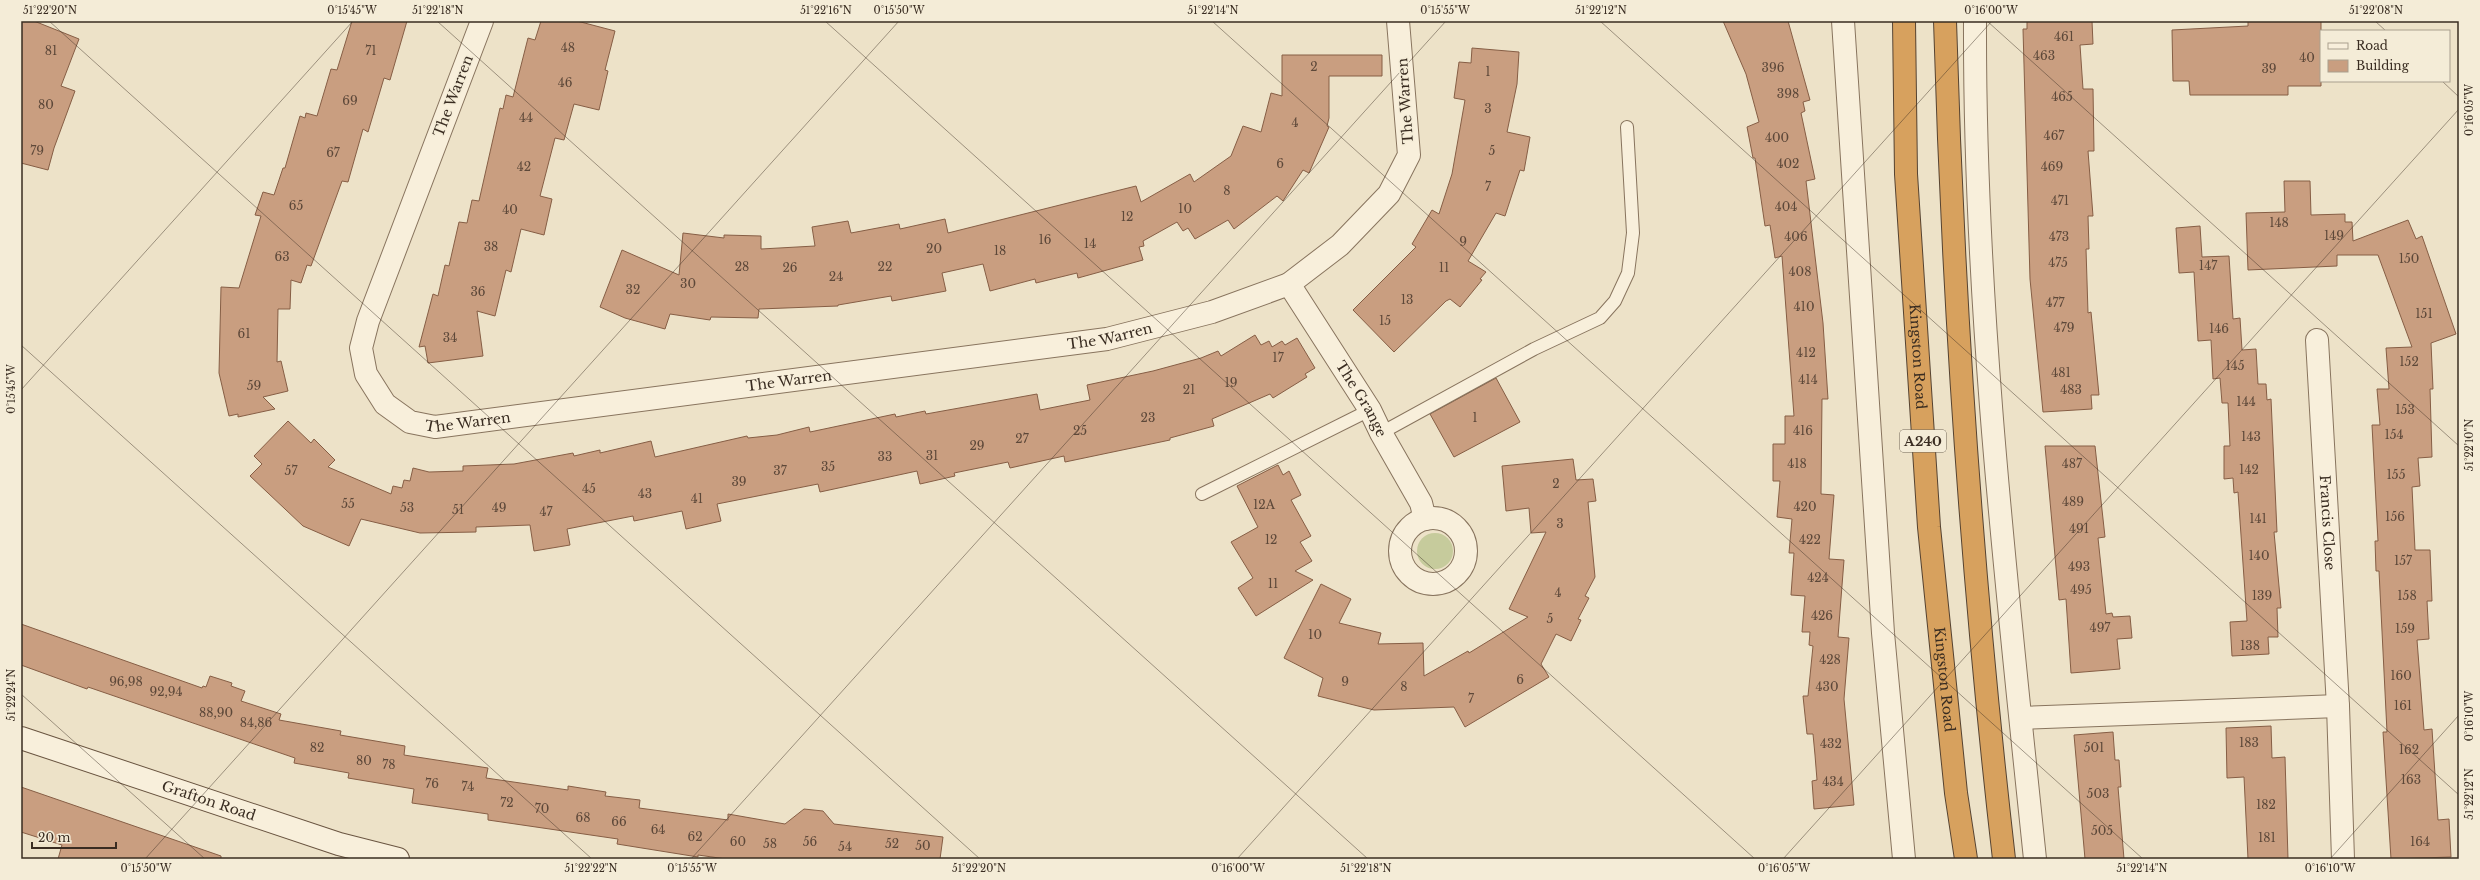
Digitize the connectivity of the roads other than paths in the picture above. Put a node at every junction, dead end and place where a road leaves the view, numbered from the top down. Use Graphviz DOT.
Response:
graph roads {
  1 [pos="482,21"];
  2 [pos="1398,21"];
  3 [pos="1843,21"];
  4 [pos="1904,21"];
  5 [pos="1945,21"];
  6 [pos="1975,21"];
  7 [pos="1627,127"];
  8 [pos="1289,284"];
  9 [pos="2317,340"];
  10 [pos="1370,410"];
  11 [pos="1381,433"];
  12 [pos="1202,494"];
  13 [pos="1425,519"];
  14 [pos="2338,706"];
  15 [pos="2021,718"];
  16 [pos="21,738"];
  17 [pos="398,859"];
  18 [pos="1904,859"];
  19 [pos="1966,859"];
  20 [pos="2004,859"];
  21 [pos="2035,859"];
  22 [pos="2343,859"];
  1 -- 8 [label="street, The Warren"];
  2 -- 8 [label="street, The Warren"];
  3 -- 18 [label="street"];
  4 -- 19 [label="highway, Kingston Road / A240"];
  5 -- 20 [label="highway, A240"];
  6 -- 15 [label="street"];
  7 -- 11 [label="lane"];
  8 -- 10 [label="street, The Grange"];
  9 -- 14 [label="street, Francis Close"];
  10 -- 11 [label="street, The Grange"];
  10 -- 12 [label="lane"];
  11 -- 13 [label="street, The Grange"];
  14 -- 15 [label="street"];
  14 -- 22 [label="street, Francis Close"];
  15 -- 21 [label="street"];
  16 -- 17 [label="street, Grafton Road"];
}
